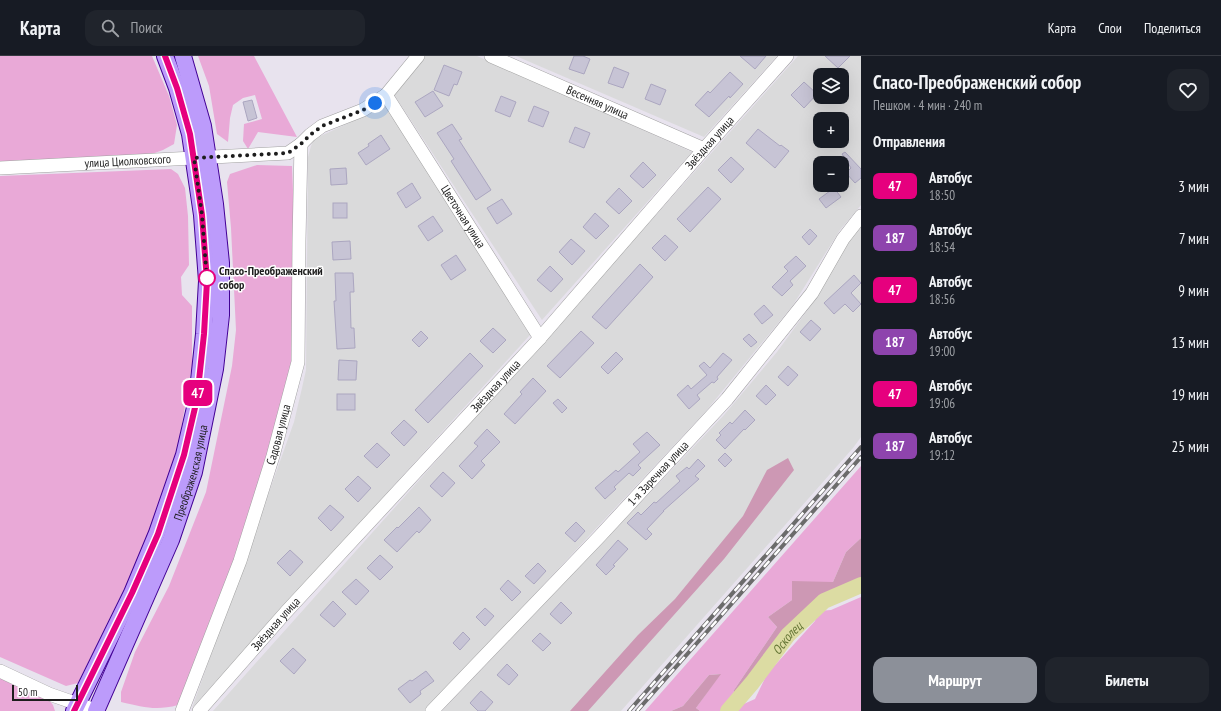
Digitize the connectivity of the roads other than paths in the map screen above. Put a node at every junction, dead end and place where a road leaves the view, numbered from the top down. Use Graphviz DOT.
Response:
graph roads {
  1 [pos="165,56"];
  2 [pos="183,56"];
  3 [pos="418,56"];
  4 [pos="491,56"];
  5 [pos="787,56"];
  6 [pos="386,95"];
  7 [pos="301,144"];
  8 [pos="704,149"];
  9 [pos="201,157"];
  10 [pos="0,168"];
  11 [pos="861,216"];
  12 [pos="540,338"];
  13 [pos="0,670"];
  14 [pos="76,707"];
  15 [pos="97,711"];
  16 [pos="182,711"];
  17 [pos="199,711"];
  18 [pos="432,711"];
  1 -- 9 [label="main road, Преображенская улица"];
  2 -- 9 [label="main road, Преображенская улица"];
  3 -- 6 [label="street, улица Циолковского"];
  4 -- 8 [label="street, Весенняя улица"];
  5 -- 8 [label="street, Звёздная улица"];
  6 -- 7 [label="street, улица Циолковского"];
  6 -- 12 [label="street, Цветочная улица"];
  7 -- 9 [label="street, улица Циолковского"];
  7 -- 16 [label="street, Садовая улица"];
  8 -- 12 [label="street, Звёздная улица"];
  9 -- 10 [label="street, улица Циолковского"];
  9 -- 14 [label="main road, Преображенская улица"];
  9 -- 15 [label="main road, Преображенская улица"];
  11 -- 18 [label="street, 1-я Заречная улица"];
  12 -- 17 [label="street, Звёздная улица"];
  13 -- 14 [label="street"];
  14 -- 15 [label="street"];
}
